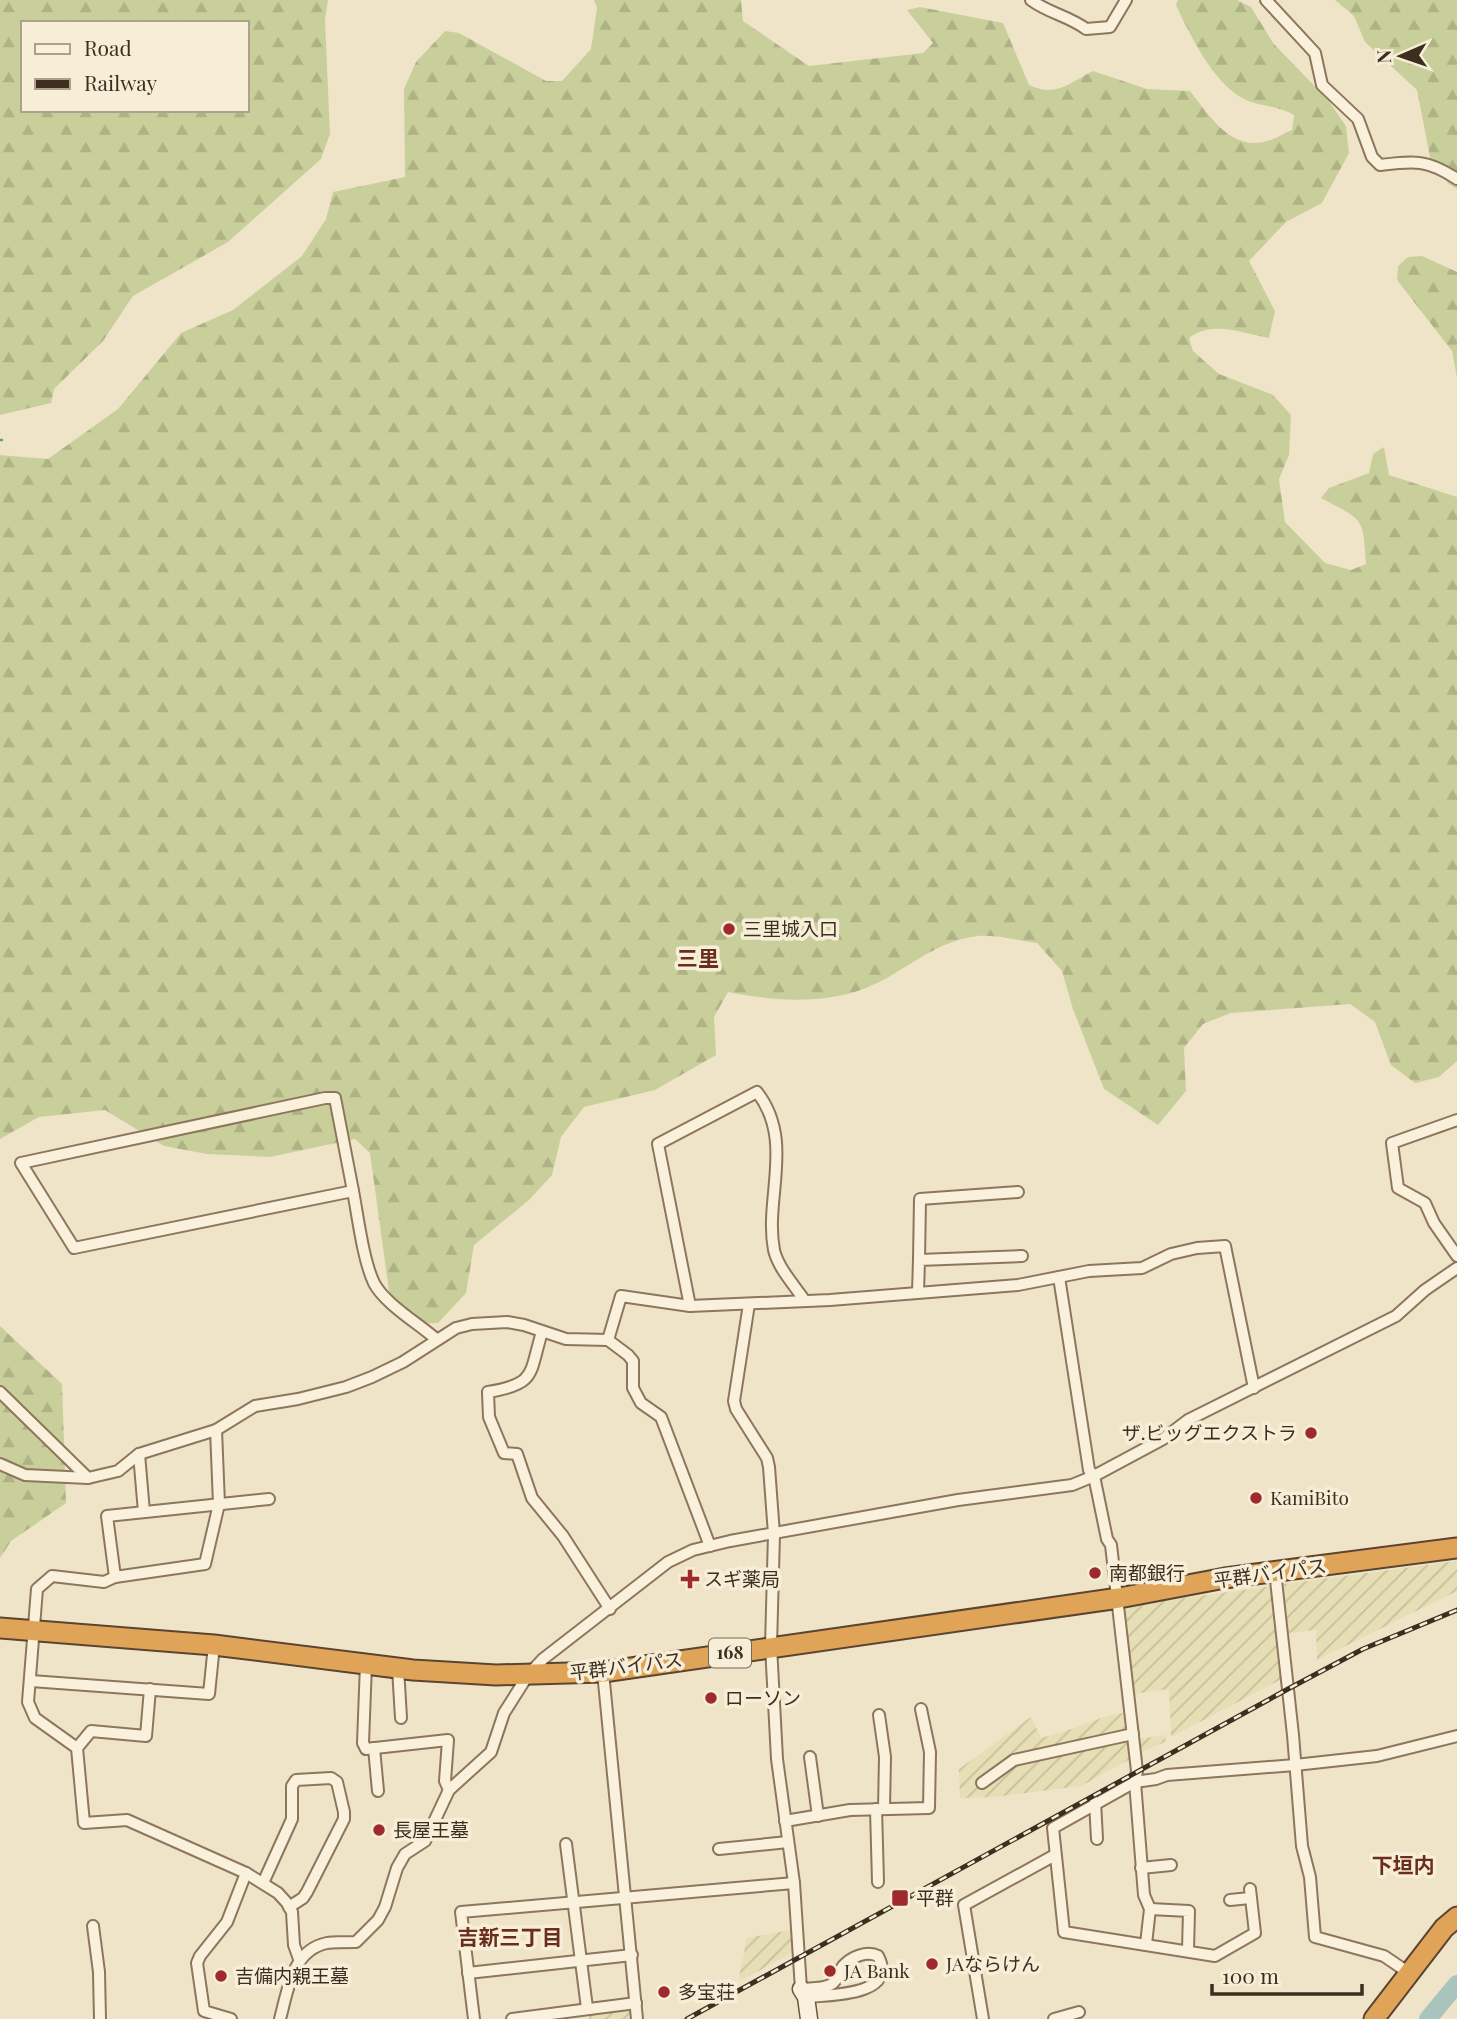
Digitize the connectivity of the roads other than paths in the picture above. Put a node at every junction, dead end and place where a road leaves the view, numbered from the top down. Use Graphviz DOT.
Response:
graph roads {
  1 [pos="1031,0"];
  2 [pos="1126,0"];
  3 [pos="1266,0"];
  4 [pos="1457,179"];
  5 [pos="1457,1119"];
  6 [pos="353,1191"];
  7 [pos="1018,1192"];
  8 [pos="1021,1256"];
  9 [pos="1457,1256"];
  10 [pos="919,1259"];
  11 [pos="1457,1268"];
  12 [pos="1059,1277"];
  13 [pos="918,1292"];
  14 [pos="805,1301"];
  15 [pos="750,1304"];
  16 [pos="690,1307"];
  17 [pos="542,1332"];
  18 [pos="436,1339"];
  19 [pos="608,1340"];
  20 [pos="1254,1388"];
  21 [pos="0,1392"];
  22 [pos="216,1430"];
  23 [pos="139,1454"];
  24 [pos="0,1464"];
  25 [pos="1094,1476"];
  26 [pos="89,1478"];
  27 [pos="269,1499"];
  28 [pos="219,1504"];
  29 [pos="144,1512"];
  30 [pos="774,1534"];
  31 [pos="710,1546"];
  32 [pos="1457,1548"];
  33 [pos="1275,1571"];
  34 [pos="115,1577"];
  35 [pos="1119,1598"];
  36 [pos="610,1609"];
  37 [pos="0,1628"];
  38 [pos="35,1630"];
  39 [pos="214,1645"];
  40 [pos="771,1646"];
  41 [pos="366,1664"];
  42 [pos="398,1668"];
  43 [pos="603,1672"];
  44 [pos="528,1675"];
  45 [pos="31,1681"];
  46 [pos="150,1689"];
  47 [pos="921,1709"];
  48 [pos="879,1715"];
  49 [pos="401,1718"];
  50 [pos="1133,1734"];
  51 [pos="1457,1737"];
  52 [pos="77,1748"];
  53 [pos="374,1748"];
  54 [pos="810,1757"];
  55 [pos="1295,1765"];
  56 [pos="1135,1782"];
  57 [pos="982,1783"];
  58 [pos="449,1790"];
  59 [pos="378,1791"];
  60 [pos="1095,1802"];
  61 [pos="880,1809"];
  62 [pos="818,1816"];
  63 [pos="785,1821"];
  64 [pos="1097,1839"];
  65 [pos="788,1842"];
  66 [pos="566,1844"];
  67 [pos="719,1849"];
  68 [pos="1055,1855"];
  69 [pos="1171,1865"];
  70 [pos="1141,1868"];
  71 [pos="246,1872"];
  72 [pos="878,1882"];
  73 [pos="262,1883"];
  74 [pos="794,1883"];
  75 [pos="627,1897"];
  76 [pos="1230,1900"];
  77 [pos="574,1902"];
  78 [pos="289,1907"];
  79 [pos="1150,1909"];
  80 [pos="1457,1917"];
  81 [pos="93,1926"];
  82 [pos="1146,1944"];
  83 [pos="1188,1950"];
  84 [pos="632,1955"];
  85 [pos="299,1959"];
  86 [pos="581,1961"];
  87 [pos="468,1973"];
  88 [pos="1409,1973"];
  89 [pos="804,1993"];
  90 [pos="636,2003"];
  91 [pos="587,2008"];
  92 [pos="1079,2012"];
  93 [pos="100,2019"];
  94 [pos="231,2019"];
  95 [pos="280,2019"];
  96 [pos="474,2019"];
  97 [pos="512,2019"];
  98 [pos="637,2019"];
  99 [pos="809,2019"];
  100 [pos="983,2019"];
  101 [pos="1054,2019"];
  102 [pos="1374,2019"];
  1 -- 2 [label="street"];
  3 -- 4 [label="street"];
  5 -- 9 [label="street"];
  6 -- 6 [label="street"];
  6 -- 18 [label="street"];
  7 -- 10 [label="street"];
  8 -- 10 [label="street"];
  10 -- 13 [label="street"];
  11 -- 20 [label="street"];
  12 -- 13 [label="street"];
  12 -- 20 [label="street"];
  12 -- 25 [label="street"];
  13 -- 14 [label="street"];
  14 -- 15 [label="street"];
  14 -- 16 [label="street"];
  15 -- 16 [label="street"];
  15 -- 30 [label="street"];
  16 -- 19 [label="street"];
  17 -- 18 [label="street"];
  17 -- 19 [label="street"];
  17 -- 36 [label="street"];
  18 -- 22 [label="street"];
  19 -- 31 [label="street"];
  20 -- 25 [label="street"];
  21 -- 26 [label="street"];
  22 -- 23 [label="street"];
  22 -- 28 [label="street"];
  23 -- 26 [label="street"];
  23 -- 29 [label="street"];
  24 -- 26 [label="street"];
  25 -- 30 [label="street"];
  25 -- 35 [label="street"];
  27 -- 28 [label="street"];
  28 -- 29 [label="street"];
  28 -- 34 [label="street"];
  29 -- 34 [label="street"];
  30 -- 31 [label="street"];
  30 -- 40 [label="street"];
  31 -- 36 [label="street"];
  32 -- 33 [label="highway, 平群バイパス / 168"];
  33 -- 35 [label="highway, 平群バイパス / 168"];
  33 -- 55 [label="street"];
  34 -- 38 [label="street"];
  35 -- 40 [label="highway, 平群バイパス / 168"];
  35 -- 50 [label="street"];
  36 -- 44 [label="street"];
  37 -- 38 [label="highway, 平群バイパス / 168"];
  38 -- 39 [label="highway, 平群バイパス / 168"];
  38 -- 45 [label="street"];
  39 -- 41 [label="highway, 平群バイパス / 168"];
  39 -- 46 [label="street"];
  40 -- 43 [label="highway, 平群バイパス / 168"];
  40 -- 63 [label="street"];
  41 -- 42 [label="highway, 平群バイパス / 168"];
  41 -- 53 [label="street"];
  42 -- 44 [label="highway, 平群バイパス / 168"];
  42 -- 49 [label="street"];
  43 -- 44 [label="highway, 平群バイパス / 168"];
  43 -- 75 [label="street"];
  44 -- 58 [label="street"];
  45 -- 46 [label="street"];
  45 -- 52 [label="street"];
  46 -- 52 [label="street"];
  47 -- 61 [label="street"];
  48 -- 61 [label="street"];
  50 -- 56 [label="street"];
  50 -- 57 [label="street"];
  51 -- 55 [label="street"];
  52 -- 71 [label="street"];
  53 -- 58 [label="street"];
  53 -- 59 [label="street"];
  54 -- 62 [label="street"];
  55 -- 56 [label="street"];
  55 -- 88 [label="street"];
  56 -- 60 [label="street"];
  56 -- 70 [label="street"];
  58 -- 85 [label="street"];
  60 -- 64 [label="street"];
  60 -- 68 [label="street"];
  61 -- 62 [label="street"];
  61 -- 72 [label="street"];
  62 -- 63 [label="street"];
  63 -- 65 [label="street"];
  65 -- 67 [label="street"];
  65 -- 74 [label="street"];
  66 -- 77 [label="street"];
  68 -- 82 [label="street"];
  68 -- 100 [label="street"];
  69 -- 70 [label="street"];
  70 -- 79 [label="street"];
  71 -- 73 [label="street"];
  71 -- 94 [label="street"];
  73 -- 78 [label="street"];
  73 -- 78 [label="street"];
  74 -- 75 [label="street"];
  74 -- 89 [label="street"];
  75 -- 77 [label="street"];
  75 -- 84 [label="street"];
  76 -- 83 [label="street"];
  77 -- 86 [label="street"];
  77 -- 87 [label="street"];
  78 -- 85 [label="street"];
  79 -- 82 [label="street"];
  79 -- 83 [label="street"];
  80 -- 88 [label="highway"];
  81 -- 93 [label="street"];
  82 -- 83 [label="street"];
  84 -- 86 [label="street"];
  84 -- 90 [label="street"];
  85 -- 95 [label="street"];
  86 -- 87 [label="street"];
  86 -- 91 [label="street"];
  87 -- 96 [label="street"];
  88 -- 102 [label="highway"];
  89 -- 89 [label="street"];
  89 -- 99 [label="street"];
  90 -- 91 [label="street"];
  90 -- 98 [label="street"];
  91 -- 97 [label="street"];
  92 -- 101 [label="street"];
}
